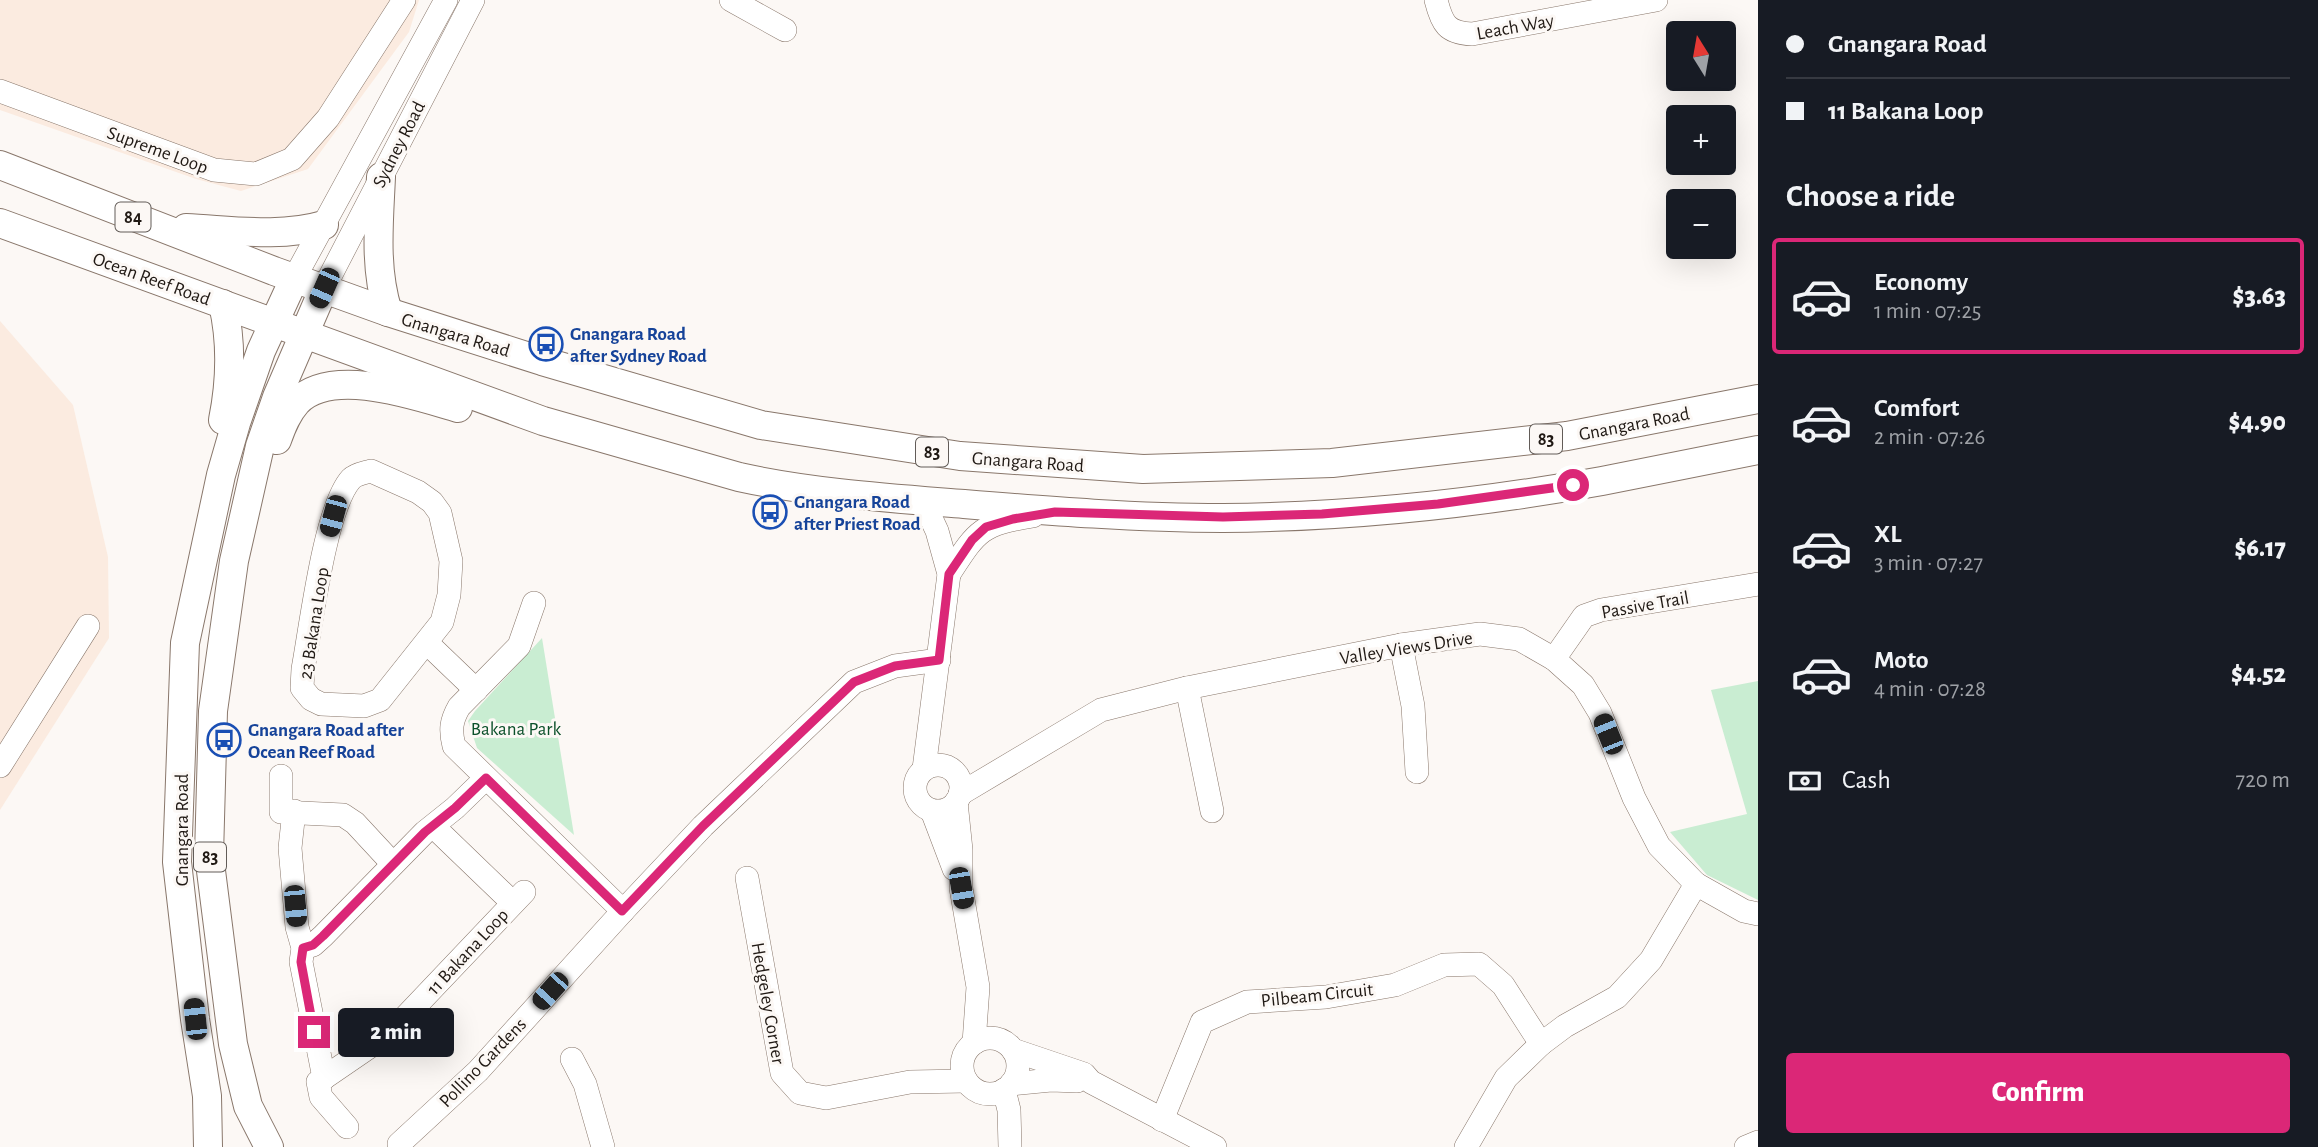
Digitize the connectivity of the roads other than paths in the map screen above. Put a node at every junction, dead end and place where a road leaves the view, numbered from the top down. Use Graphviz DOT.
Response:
graph roads {
  1 [pos="404,0"];
  2 [pos="446,0"];
  3 [pos="473,0"];
  4 [pos="732,0"];
  5 [pos="1436,0"];
  6 [pos="1656,0"];
  7 [pos="785,30"];
  8 [pos="0,91"];
  9 [pos="0,165"];
  10 [pos="381,177"];
  11 [pos="0,223"];
  12 [pos="324,225"];
  13 [pos="155,226"];
  14 [pos="295,277"];
  15 [pos="324,288"];
  16 [pos="223,304"];
  17 [pos="388,312"];
  18 [pos="274,323"];
  19 [pos="304,333"];
  20 [pos="1758,400"];
  21 [pos="543,421"];
  22 [pos="1758,450"];
  23 [pos="221,475"];
  24 [pos="923,501"];
  25 [pos="1055,512"];
  26 [pos="234,561"];
  27 [pos="949,574"];
  28 [pos="1758,584"];
  29 [pos="534,603"];
  30 [pos="88,626"];
  31 [pos="427,643"];
  32 [pos="1401,645"];
  33 [pos="1554,659"];
  34 [pos="939,660"];
  35 [pos="1187,688"];
  36 [pos="476,690"];
  37 [pos="930,725"];
  38 [pos="0,766"];
  39 [pos="924,769"];
  40 [pos="1417,772"];
  41 [pos="281,776"];
  42 [pos="486,778"];
  43 [pos="956,785"];
  44 [pos="294,811"];
  45 [pos="932,811"];
  46 [pos="1212,811"];
  47 [pos="434,827"];
  48 [pos="393,864"];
  49 [pos="747,878"];
  50 [pos="1696,884"];
  51 [pos="961,888"];
  52 [pos="622,911"];
  53 [pos="1758,914"];
  54 [pos="303,948"];
  55 [pos="978,988"];
  56 [pos="1541,1044"];
  57 [pos="1007,1045"];
  58 [pos="572,1059"];
  59 [pos="984,1075"];
  60 [pos="324,1078"];
  61 [pos="1091,1082"];
  62 [pos="1161,1120"];
  63 [pos="347,1127"];
  64 [pos="1758,1142"];
  65 [pos="399,1144"];
  66 [pos="1009,1145"];
  67 [pos="208,1147"];
  68 [pos="269,1147"];
  69 [pos="603,1147"];
  70 [pos="1215,1147"];
  71 [pos="1466,1147"];
  72 [pos="1746,1147"];
  1 -- 8 [label="street, Supreme Loop"];
  2 -- 12 [label="street, Sydney Road"];
  3 -- 10 [label="street, Sydney Road"];
  4 -- 7 [label="street"];
  5 -- 6 [label="street, Leach Way"];
  9 -- 13 [label="main road, 84"];
  10 -- 15 [label="street, Sydney Road"];
  10 -- 17 [label="main road"];
  11 -- 16 [label="main road, Ocean Reef Road"];
  12 -- 13 [label="main road"];
  12 -- 14 [label="street, Sydney Road"];
  13 -- 14 [label="main road, 84"];
  14 -- 15 [label="main road, 83"];
  14 -- 18 [label="main road, Gnangara Road / 83"];
  15 -- 17 [label="main road, Gnangara Road / 83"];
  15 -- 19 [label="main road, Gnangara Road"];
  16 -- 18 [label="main road, Ocean Reef Road"];
  16 -- 23 [label="main road"];
  17 -- 20 [label="main road, Gnangara Road / 83"];
  18 -- 19 [label="main road, Ocean Reef Road"];
  18 -- 23 [label="main road, Gnangara Road / 83"];
  19 -- 21 [label="main road"];
  19 -- 26 [label="main road, Gnangara Road / 83"];
  21 -- 24 [label="main road, 83"];
  21 -- 26 [label="main road, 83"];
  22 -- 25 [label="main road, 83"];
  23 -- 67 [label="main road, Gnangara Road / 83"];
  24 -- 25 [label="main road, 83"];
  24 -- 27 [label="street"];
  25 -- 27 [label="street"];
  26 -- 68 [label="main road, Gnangara Road / 83"];
  27 -- 34 [label="street"];
  28 -- 33 [label="street, Passive Trail"];
  29 -- 36 [label="street"];
  30 -- 38 [label="street"];
  31 -- 31 [label="street, 23 Bakana Loop"];
  31 -- 36 [label="street"];
  32 -- 33 [label="street, Valley Views Drive"];
  32 -- 35 [label="street, Valley Views Drive"];
  32 -- 40 [label="street"];
  33 -- 50 [label="street, Valley Views Drive"];
  34 -- 37 [label="street"];
  34 -- 52 [label="street, Pollino Gardens"];
  35 -- 43 [label="street, Valley Views Drive"];
  35 -- 46 [label="street"];
  36 -- 42 [label="street"];
  37 -- 39 [label="street"];
  37 -- 43 [label="street"];
  39 -- 43 [label="street"];
  39 -- 45 [label="street"];
  41 -- 44 [label="street"];
  42 -- 47 [label="street"];
  42 -- 52 [label="street"];
  43 -- 45 [label="street"];
  43 -- 51 [label="street"];
  44 -- 48 [label="street"];
  44 -- 54 [label="street"];
  45 -- 51 [label="street"];
  47 -- 48 [label="street"];
  47 -- 60 [label="street, 11 Bakana Loop"];
  48 -- 54 [label="street"];
  49 -- 59 [label="street, Hedgeley Corner"];
  50 -- 53 [label="street, Valley Views Drive"];
  50 -- 56 [label="street"];
  51 -- 55 [label="street"];
  52 -- 65 [label="street, Pollino Gardens"];
  54 -- 60 [label="street"];
  55 -- 57 [label="street"];
  55 -- 59 [label="street"];
  56 -- 62 [label="street, Pilbeam Circuit"];
  56 -- 71 [label="street"];
  57 -- 59 [label="street"];
  57 -- 59 [label="street"];
  57 -- 61 [label="street"];
  58 -- 69 [label="street"];
  59 -- 61 [label="street"];
  59 -- 66 [label="street"];
  60 -- 63 [label="street"];
  61 -- 62 [label="street"];
  62 -- 70 [label="street"];
  64 -- 72 [label="street"];
}
